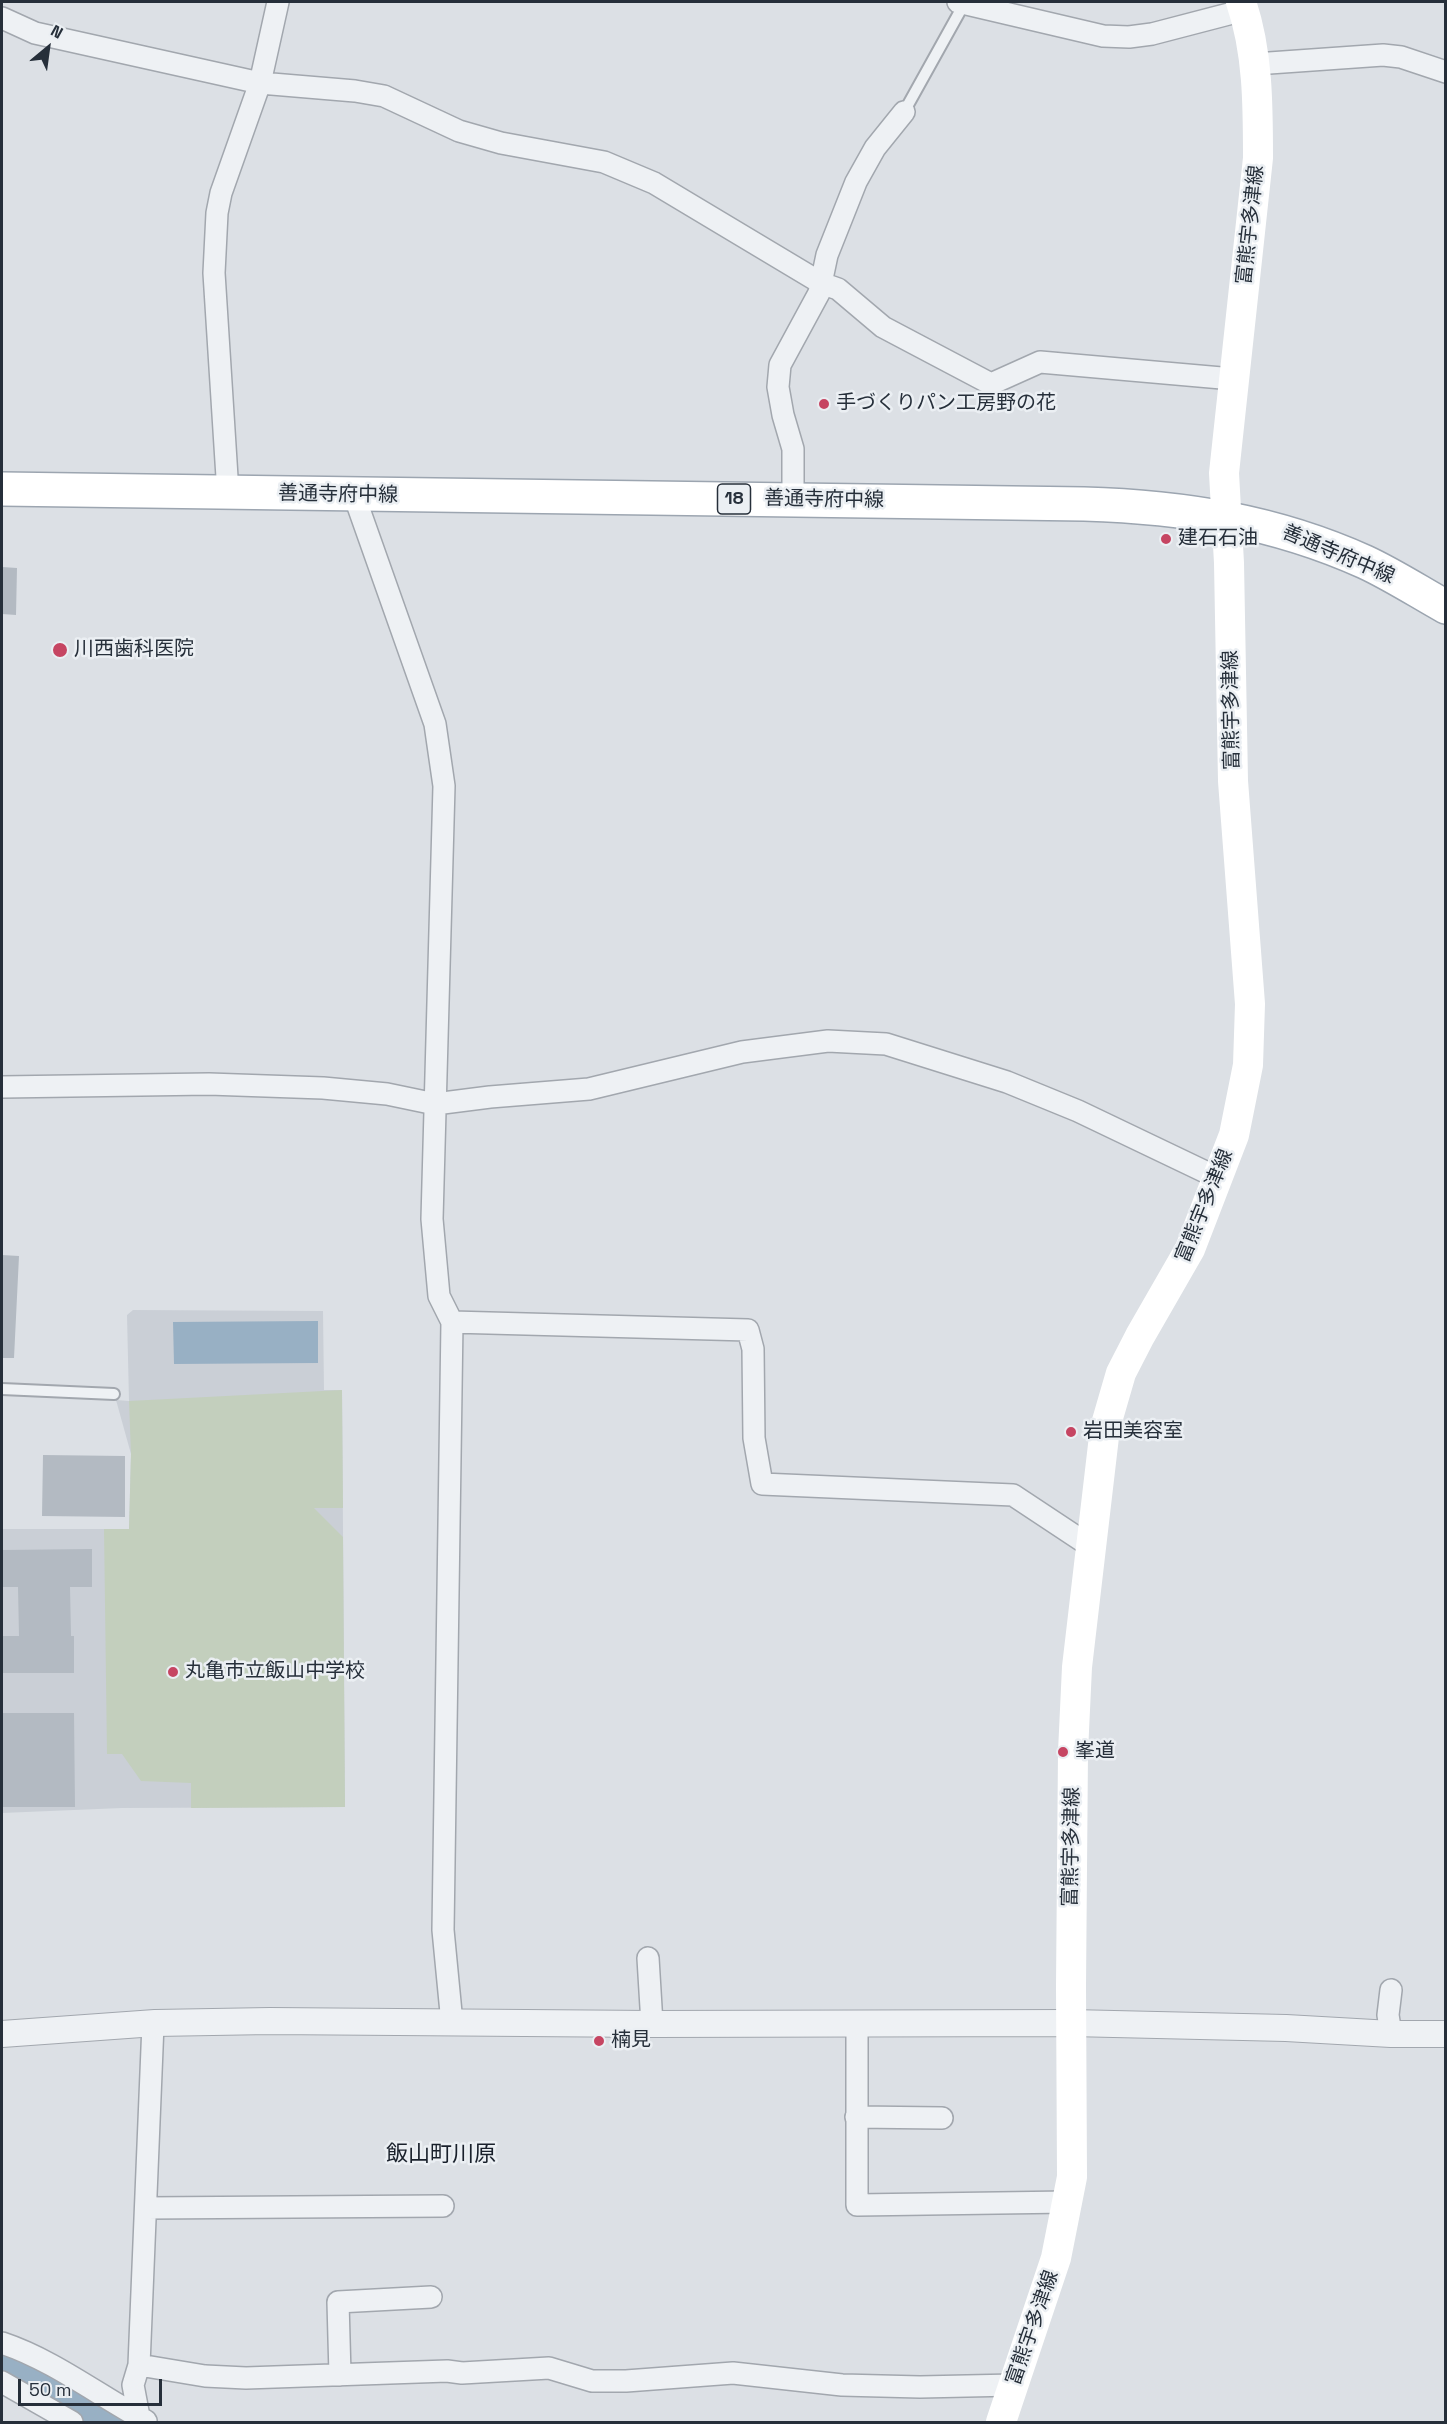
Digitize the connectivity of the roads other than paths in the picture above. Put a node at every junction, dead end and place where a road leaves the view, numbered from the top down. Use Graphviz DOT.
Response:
graph roads {
  1 [pos="278,2"];
  2 [pos="961,3"];
  3 [pos="1243,6"];
  4 [pos="2,18"];
  5 [pos="1255,64"];
  6 [pos="1446,72"];
  7 [pos="260,83"];
  8 [pos="904,112"];
  9 [pos="821,283"];
  10 [pos="1233,379"];
  11 [pos="2,489"];
  12 [pos="228,494"];
  13 [pos="354,495"];
  14 [pos="793,500"];
  15 [pos="1226,518"];
  16 [pos="1446,608"];
  17 [pos="2,1087"];
  18 [pos="435,1104"];
  19 [pos="1216,1177"];
  20 [pos="452,1322"];
  21 [pos="2,1389"];
  22 [pos="114,1394"];
  23 [pos="1090,1546"];
  24 [pos="648,1958"];
  25 [pos="1391,1990"];
  26 [pos="452,2023"];
  27 [pos="1071,2023"];
  28 [pos="153,2024"];
  29 [pos="652,2024"];
  30 [pos="857,2025"];
  31 [pos="2,2034"];
  32 [pos="1391,2034"];
  33 [pos="1446,2034"];
  34 [pos="856,2117"];
  35 [pos="942,2118"];
  36 [pos="1068,2202"];
  37 [pos="443,2206"];
  38 [pos="146,2208"];
  39 [pos="431,2297"];
  40 [pos="2,2343"];
  41 [pos="139,2365"];
  42 [pos="340,2375"];
  43 [pos="2,2382"];
  44 [pos="1014,2385"];
  45 [pos="143,2421"];
  46 [pos="72,2422"];
  47 [pos="1001,2422"];
  1 -- 7 [label="street"];
  2 -- 3 [label="street"];
  2 -- 8 [label="lane"];
  3 -- 5 [label="main road, 富熊宇多津線"];
  4 -- 7 [label="street"];
  5 -- 6 [label="street"];
  5 -- 10 [label="main road, 富熊宇多津線"];
  7 -- 9 [label="street"];
  7 -- 12 [label="street"];
  8 -- 9 [label="street"];
  9 -- 10 [label="street"];
  9 -- 14 [label="street"];
  10 -- 15 [label="main road, 富熊宇多津線"];
  11 -- 12 [label="main road, 善通寺府中線 / 18"];
  12 -- 13 [label="main road, 善通寺府中線 / 18"];
  13 -- 14 [label="main road, 善通寺府中線 / 18"];
  13 -- 18 [label="street"];
  14 -- 15 [label="main road, 善通寺府中線 / 18"];
  15 -- 16 [label="main road, 善通寺府中線 / 18"];
  15 -- 19 [label="main road, 富熊宇多津線"];
  17 -- 18 [label="street"];
  18 -- 19 [label="street"];
  18 -- 20 [label="street"];
  19 -- 23 [label="main road, 富熊宇多津線"];
  20 -- 23 [label="street"];
  20 -- 26 [label="street"];
  21 -- 22 [label="lane"];
  23 -- 27 [label="main road, 富熊宇多津線"];
  24 -- 29 [label="street"];
  25 -- 32 [label="street"];
  26 -- 28 [label="street"];
  26 -- 29 [label="street"];
  27 -- 30 [label="street"];
  27 -- 32 [label="street"];
  27 -- 36 [label="main road, 富熊宇多津線"];
  28 -- 31 [label="street"];
  28 -- 38 [label="street"];
  29 -- 30 [label="street"];
  30 -- 34 [label="street"];
  32 -- 33 [label="street"];
  34 -- 35 [label="street"];
  34 -- 36 [label="street"];
  36 -- 44 [label="main road, 富熊宇多津線"];
  37 -- 38 [label="street"];
  38 -- 41 [label="street"];
  39 -- 42 [label="street"];
  40 -- 45 [label="street"];
  41 -- 42 [label="street"];
  41 -- 45 [label="street"];
  42 -- 44 [label="street"];
  43 -- 46 [label="street"];
  44 -- 47 [label="main road, 富熊宇多津線"];
}
